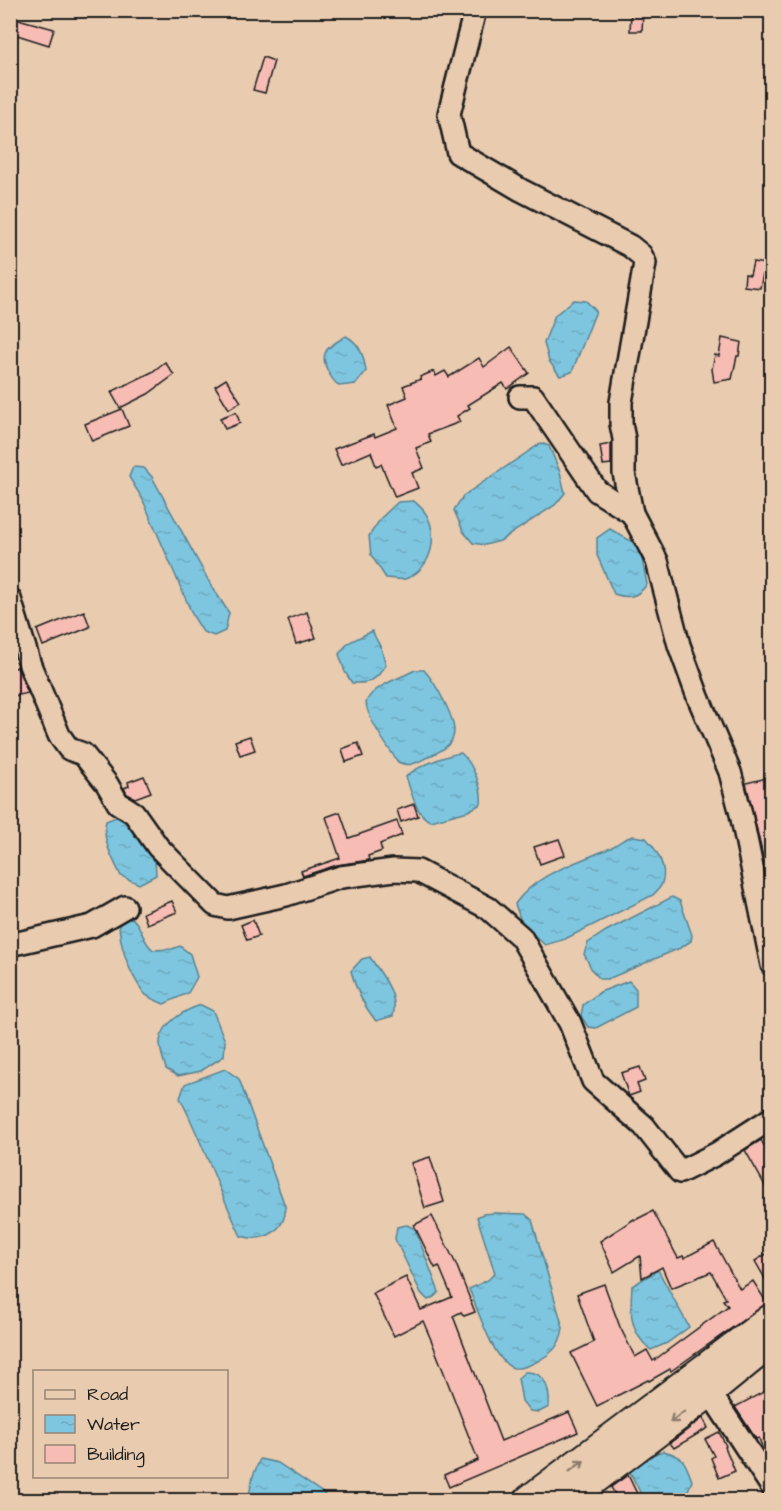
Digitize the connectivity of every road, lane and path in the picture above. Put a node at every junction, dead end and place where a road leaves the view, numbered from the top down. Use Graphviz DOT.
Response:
graph roads {
  1 [pos="475,10"];
  2 [pos="520,397"];
  3 [pos="632,513"];
  4 [pos="10,599"];
  5 [pos="125,907"];
  6 [pos="10,941"];
  7 [pos="771,965"];
  8 [pos="771,1118"];
  9 [pos="771,1319"];
  10 [pos="771,1341"];
  11 [pos="703,1383"];
  12 [pos="771,1487"];
  13 [pos="530,1500"];
  14 [pos="566,1500"];
  1 -- 3 [label="street"];
  2 -- 3 [label="street"];
  3 -- 7 [label="street"];
  4 -- 8 [label="street"];
  5 -- 6 [label="street"];
  9 -- 11 [label="highway"];
  10 -- 11 [label="highway"];
  11 -- 12 [label="street"];
  13 -- 11 [label="highway, one-way"];
  11 -- 14 [label="highway, one-way"];
}
